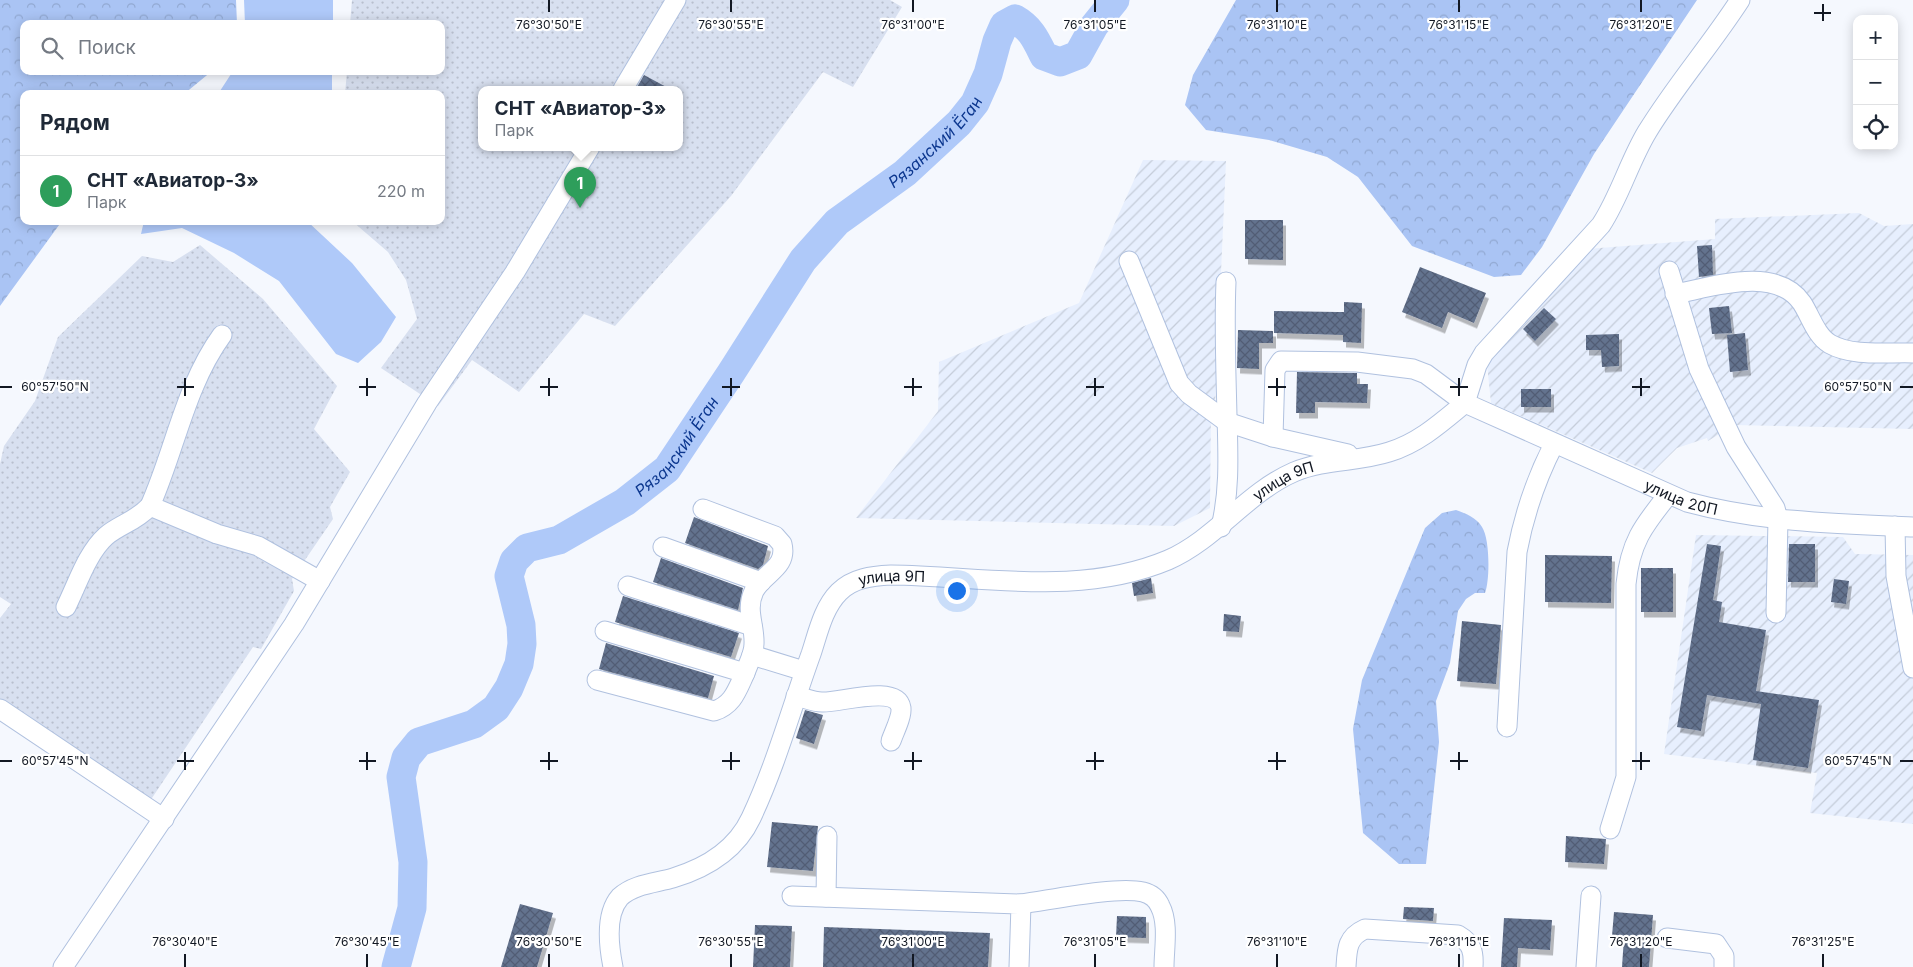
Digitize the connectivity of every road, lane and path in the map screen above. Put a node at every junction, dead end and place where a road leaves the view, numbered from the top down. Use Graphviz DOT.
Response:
graph roads {
  1 [pos="676,0"];
  2 [pos="1740,0"];
  3 [pos="625,86"];
  4 [pos="588,151"];
  5 [pos="1129,261"];
  6 [pos="1669,271"];
  7 [pos="1226,282"];
  8 [pos="1676,294"];
  9 [pos="222,335"];
  10 [pos="1913,353"];
  11 [pos="1465,404"];
  12 [pos="1227,422"];
  13 [pos="1273,437"];
  14 [pos="1554,444"];
  15 [pos="1368,456"];
  16 [pos="1668,495"];
  17 [pos="150,506"];
  18 [pos="703,509"];
  19 [pos="1778,519"];
  20 [pos="1904,526"];
  21 [pos="1221,527"];
  22 [pos="663,547"];
  23 [pos="1904,576"];
  24 [pos="320,581"];
  25 [pos="761,582"];
  26 [pos="628,586"];
  27 [pos="66,607"];
  28 [pos="1776,613"];
  29 [pos="1908,618"];
  30 [pos="752,626"];
  31 [pos="605,631"];
  32 [pos="752,655"];
  33 [pos="1913,668"];
  34 [pos="804,671"];
  35 [pos="745,674"];
  36 [pos="597,680"];
  37 [pos="796,696"];
  38 [pos="0,709"];
  39 [pos="1507,727"];
  40 [pos="891,741"];
  41 [pos="164,820"];
  42 [pos="1610,829"];
  43 [pos="827,836"];
  44 [pos="792,896"];
  45 [pos="1591,896"];
  46 [pos="826,897"];
  47 [pos="1021,904"];
  48 [pos="1667,938"];
  49 [pos="63,967"];
  50 [pos="613,967"];
  51 [pos="1020,967"];
  52 [pos="1164,967"];
  53 [pos="1346,967"];
  54 [pos="1473,967"];
  55 [pos="1586,967"];
  56 [pos="1724,967"];
  1 -- 3 [label="street"];
  2 -- 11 [label="street"];
  4 -- 24 [label="street"];
  5 -- 12 [label="street"];
  6 -- 8 [label="street"];
  7 -- 12 [label="street"];
  8 -- 10 [label="street"];
  8 -- 19 [label="street"];
  9 -- 17 [label="street"];
  11 -- 13 [label="street, улица 20П"];
  11 -- 14 [label="street, улица 20П"];
  11 -- 15 [label="street, улица 9П"];
  12 -- 13 [label="street"];
  12 -- 21 [label="street"];
  13 -- 15 [label="street"];
  14 -- 16 [label="street, улица 20П"];
  14 -- 39 [label="street"];
  15 -- 21 [label="street, улица 9П"];
  16 -- 19 [label="street, улица 20П"];
  16 -- 42 [label="street"];
  17 -- 24 [label="street"];
  17 -- 27 [label="street"];
  18 -- 25 [label="street"];
  19 -- 20 [label="street, улица 20П"];
  19 -- 28 [label="street"];
  20 -- 23 [label="street"];
  21 -- 34 [label="street, улица 9П"];
  22 -- 25 [label="street"];
  23 -- 29 [label="street"];
  24 -- 41 [label="street"];
  25 -- 30 [label="street"];
  26 -- 30 [label="street"];
  29 -- 33 [label="street"];
  30 -- 32 [label="street"];
  31 -- 35 [label="street"];
  32 -- 34 [label="street"];
  32 -- 35 [label="street"];
  34 -- 37 [label="street, улица 9П"];
  35 -- 36 [label="street"];
  37 -- 40 [label="street"];
  37 -- 50 [label="street, улица 9П"];
  38 -- 41 [label="street"];
  41 -- 49 [label="street"];
  43 -- 46 [label="street"];
  44 -- 46 [label="street"];
  45 -- 55 [label="street"];
  46 -- 47 [label="street"];
  47 -- 51 [label="street"];
  47 -- 52 [label="street"];
  48 -- 56 [label="street"];
  53 -- 54 [label="street"];
}
